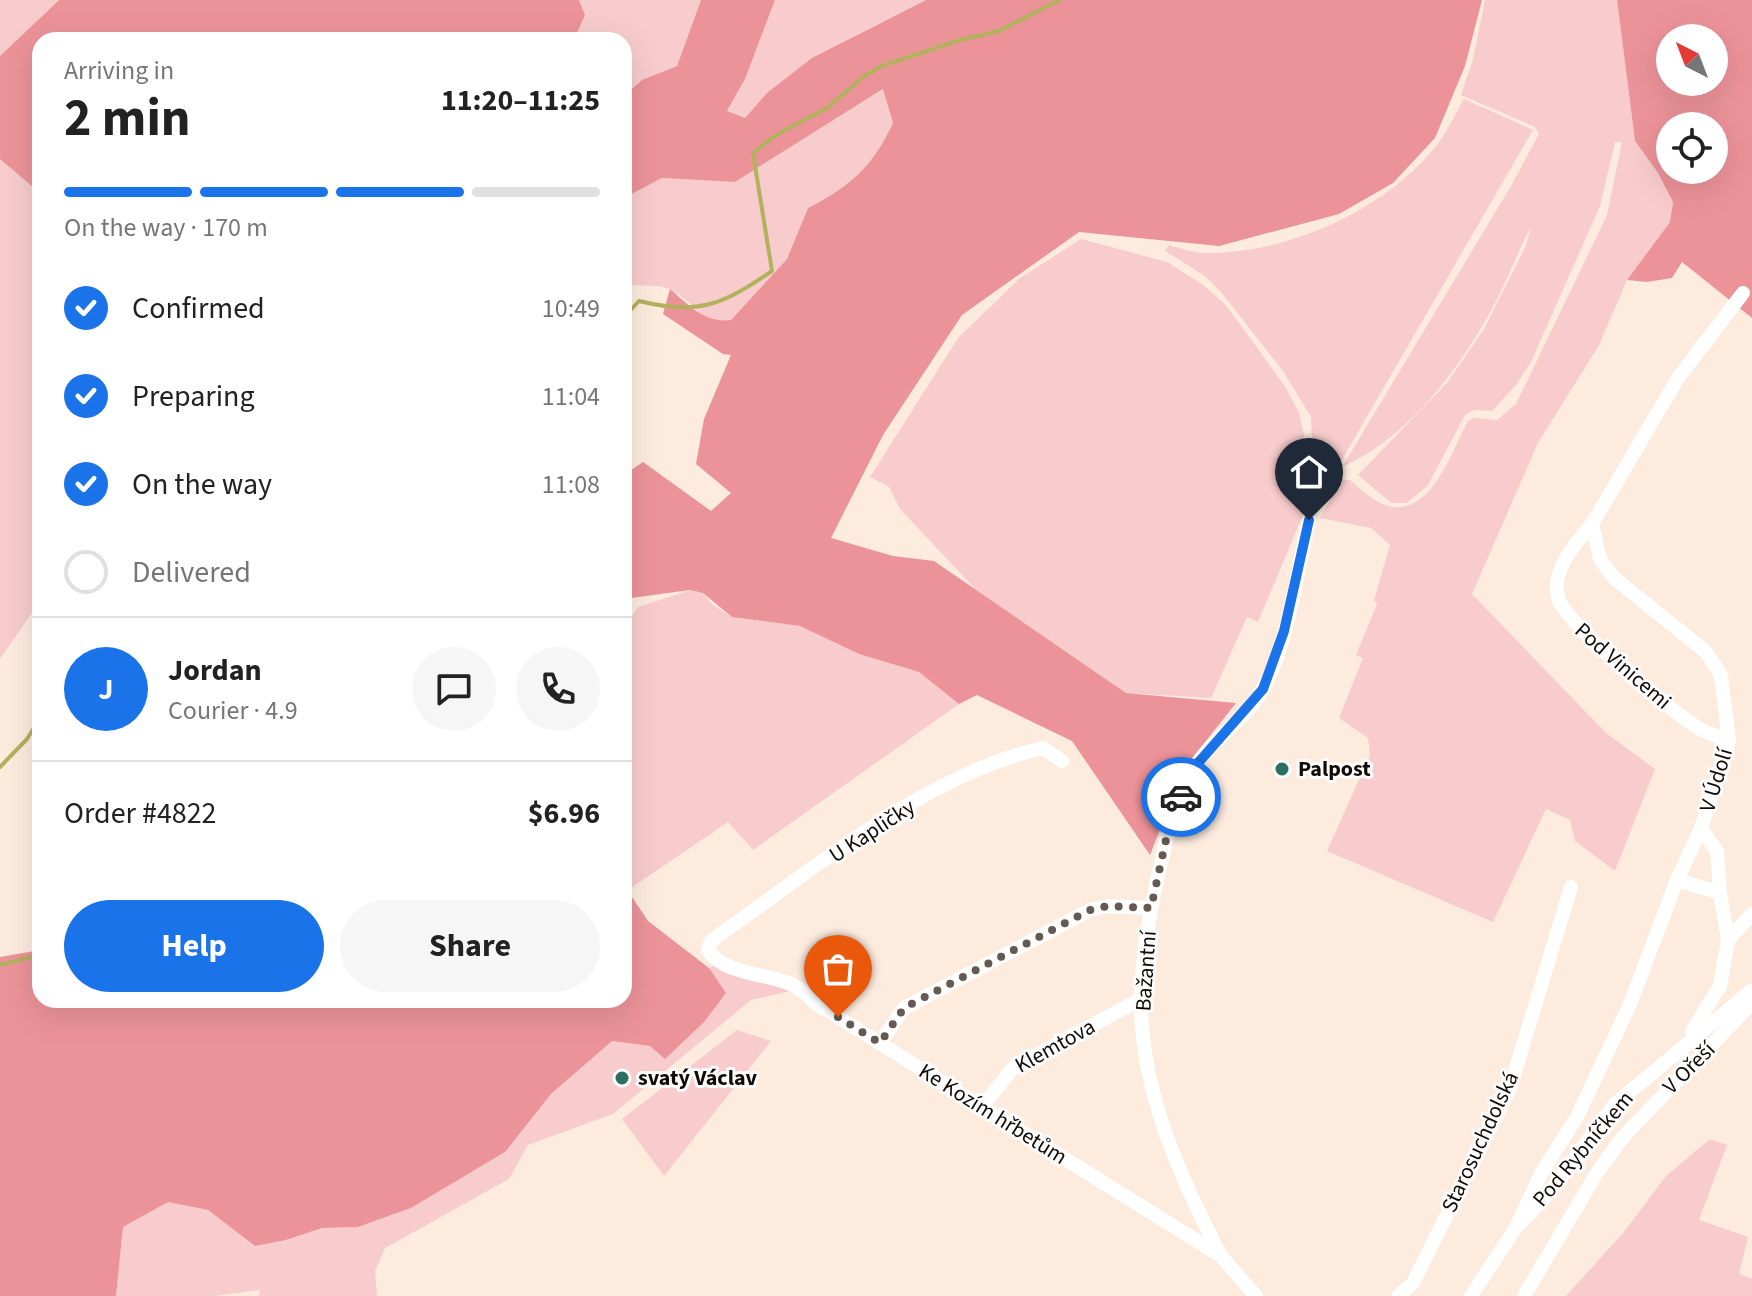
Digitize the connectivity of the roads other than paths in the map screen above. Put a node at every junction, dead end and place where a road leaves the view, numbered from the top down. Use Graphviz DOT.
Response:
graph roads {
  1 [pos="1743,293"];
  2 [pos="1309,520"];
  3 [pos="1592,524"];
  4 [pos="1729,741"];
  5 [pos="1062,761"];
  6 [pos="1701,828"];
  7 [pos="1677,880"];
  8 [pos="1571,887"];
  9 [pos="1720,893"];
  10 [pos="1151,908"];
  11 [pos="1752,914"];
  12 [pos="1728,940"];
  13 [pos="714,959"];
  14 [pos="1752,990"];
  15 [pos="1141,999"];
  16 [pos="1752,1003"];
  17 [pos="880,1043"];
  18 [pos="1677,1051"];
  19 [pos="981,1108"];
  20 [pos="1515,1229"];
  21 [pos="1221,1256"];
  22 [pos="1256,1296"];
  23 [pos="1398,1296"];
  24 [pos="1471,1296"];
  25 [pos="1524,1296"];
  1 -- 3 [label="street"];
  2 -- 10 [label="street, Bažantní"];
  3 -- 4 [label="street, V Údolí"];
  3 -- 4 [label="street, Pod Vinicemi"];
  4 -- 6 [label="street, V Údolí"];
  5 -- 13 [label="street, U Kapličky"];
  6 -- 7 [label="street, V Údolí"];
  6 -- 9 [label="street"];
  7 -- 9 [label="street"];
  7 -- 20 [label="street, V Údolí"];
  8 -- 23 [label="street, Starosuchdolská"];
  9 -- 12 [label="street"];
  10 -- 15 [label="street, Bažantní"];
  10 -- 17 [label="street"];
  11 -- 12 [label="street"];
  12 -- 18 [label="street"];
  13 -- 17 [label="street, Ke Kozím hřbetům"];
  14 -- 18 [label="street, Pod Rybníčkem"];
  15 -- 19 [label="street, Klemtova"];
  15 -- 21 [label="street, Bažantní"];
  16 -- 25 [label="street, V Ořeší"];
  17 -- 19 [label="street, Ke Kozím hřbetům"];
  18 -- 20 [label="street, Pod Rybníčkem"];
  19 -- 21 [label="street, Ke Kozím hřbetům"];
  20 -- 24 [label="street, Pod Rybníčkem"];
  21 -- 22 [label="street, Ke Kozím hřbetům"];
}
